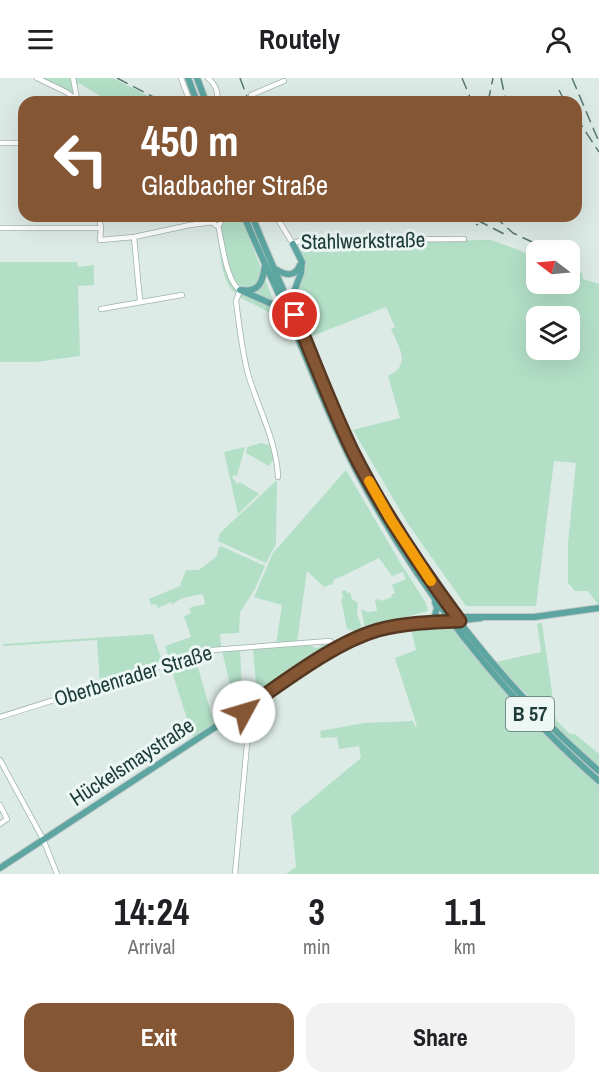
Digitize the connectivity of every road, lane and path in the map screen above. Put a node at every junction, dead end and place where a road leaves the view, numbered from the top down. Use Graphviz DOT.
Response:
graph roads {
  1 [pos="37,78"];
  2 [pos="73,78"];
  3 [pos="181,78"];
  4 [pos="188,78"];
  5 [pos="197,78"];
  6 [pos="208,78"];
  7 [pos="284,81"];
  8 [pos="250,95"];
  9 [pos="71,96"];
  10 [pos="77,96"];
  11 [pos="188,96"];
  12 [pos="196,96"];
  13 [pos="204,96"];
  14 [pos="216,96"];
  15 [pos="0,143"];
  16 [pos="18,143"];
  17 [pos="100,222"];
  18 [pos="217,222"];
  19 [pos="247,222"];
  20 [pos="254,222"];
  21 [pos="280,222"];
  22 [pos="0,228"];
  23 [pos="102,228"];
  24 [pos="134,237"];
  25 [pos="464,239"];
  26 [pos="293,244"];
  27 [pos="262,249"];
  28 [pos="301,259"];
  29 [pos="265,265"];
  30 [pos="273,267"];
  31 [pos="240,290"];
  32 [pos="182,295"];
  33 [pos="140,301"];
  34 [pos="101,309"];
  35 [pos="292,316"];
  36 [pos="278,477"];
  37 [pos="435,598"];
  38 [pos="599,608"];
  39 [pos="481,618"];
  40 [pos="434,619"];
  41 [pos="454,619"];
  42 [pos="472,620"];
  43 [pos="410,625"];
  44 [pos="468,634"];
  45 [pos="336,648"];
  46 [pos="244,709"];
  47 [pos="0,717"];
  48 [pos="0,760"];
  49 [pos="599,771"];
  50 [pos="599,781"];
  51 [pos="0,805"];
  52 [pos="0,824"];
  53 [pos="43,839"];
  54 [pos="0,868"];
  55 [pos="57,874"];
  56 [pos="235,874"];
  1 -- 9 [label="street"];
  2 -- 10 [label="street"];
  3 -- 11 [label="street"];
  4 -- 12 [label="main road"];
  5 -- 13 [label="main road"];
  6 -- 14 [label="street"];
  7 -- 8 [label="street"];
  15 -- 16 [label="street"];
  17 -- 23 [label="street"];
  18 -- 24 [label="street"];
  18 -- 31 [label="street"];
  19 -- 27 [label="main road, B 57"];
  20 -- 27 [label="main road, B 57"];
  21 -- 26 [label="street, Stahlwerkstraße"];
  22 -- 23 [label="street"];
  23 -- 24 [label="street"];
  24 -- 33 [label="street"];
  25 -- 26 [label="street, Stahlwerkstraße"];
  26 -- 28 [label="main road"];
  27 -- 29 [label="main road, B 57"];
  27 -- 30 [label="main road, B 57"];
  28 -- 30 [label="main road"];
  28 -- 35 [label="main road"];
  29 -- 31 [label="main road"];
  29 -- 35 [label="main road, B 57"];
  30 -- 35 [label="main road, B 57"];
  31 -- 35 [label="main road"];
  31 -- 36 [label="street"];
  32 -- 33 [label="street"];
  33 -- 34 [label="street"];
  35 -- 37 [label="main road, B 57"];
  35 -- 41 [label="main road, B 57"];
  37 -- 40 [label="main road"];
  37 -- 41 [label="main road, B 57"];
  38 -- 39 [label="main road, Hückelsmaystraße"];
  39 -- 41 [label="main road, Hückelsmaystraße"];
  39 -- 42 [label="main road, Hückelsmaystraße"];
  40 -- 41 [label="main road, Hückelsmaystraße"];
  40 -- 43 [label="main road, Hückelsmaystraße"];
  41 -- 42 [label="main road, Hückelsmaystraße"];
  41 -- 43 [label="main road, Hückelsmaystraße"];
  41 -- 44 [label="main road, B 57"];
  41 -- 50 [label="main road, B 57"];
  42 -- 44 [label="main road"];
  43 -- 45 [label="main road, Hückelsmaystraße"];
  44 -- 49 [label="main road, B 57"];
  45 -- 46 [label="main road, Hückelsmaystraße"];
  45 -- 47 [label="street, Oberbenrader Straße"];
  46 -- 53 [label="main road, Hückelsmaystraße"];
  46 -- 56 [label="street"];
  48 -- 53 [label="street"];
  51 -- 52 [label="street"];
  53 -- 54 [label="main road, Hückelsmaystraße"];
  53 -- 55 [label="street"];
}
